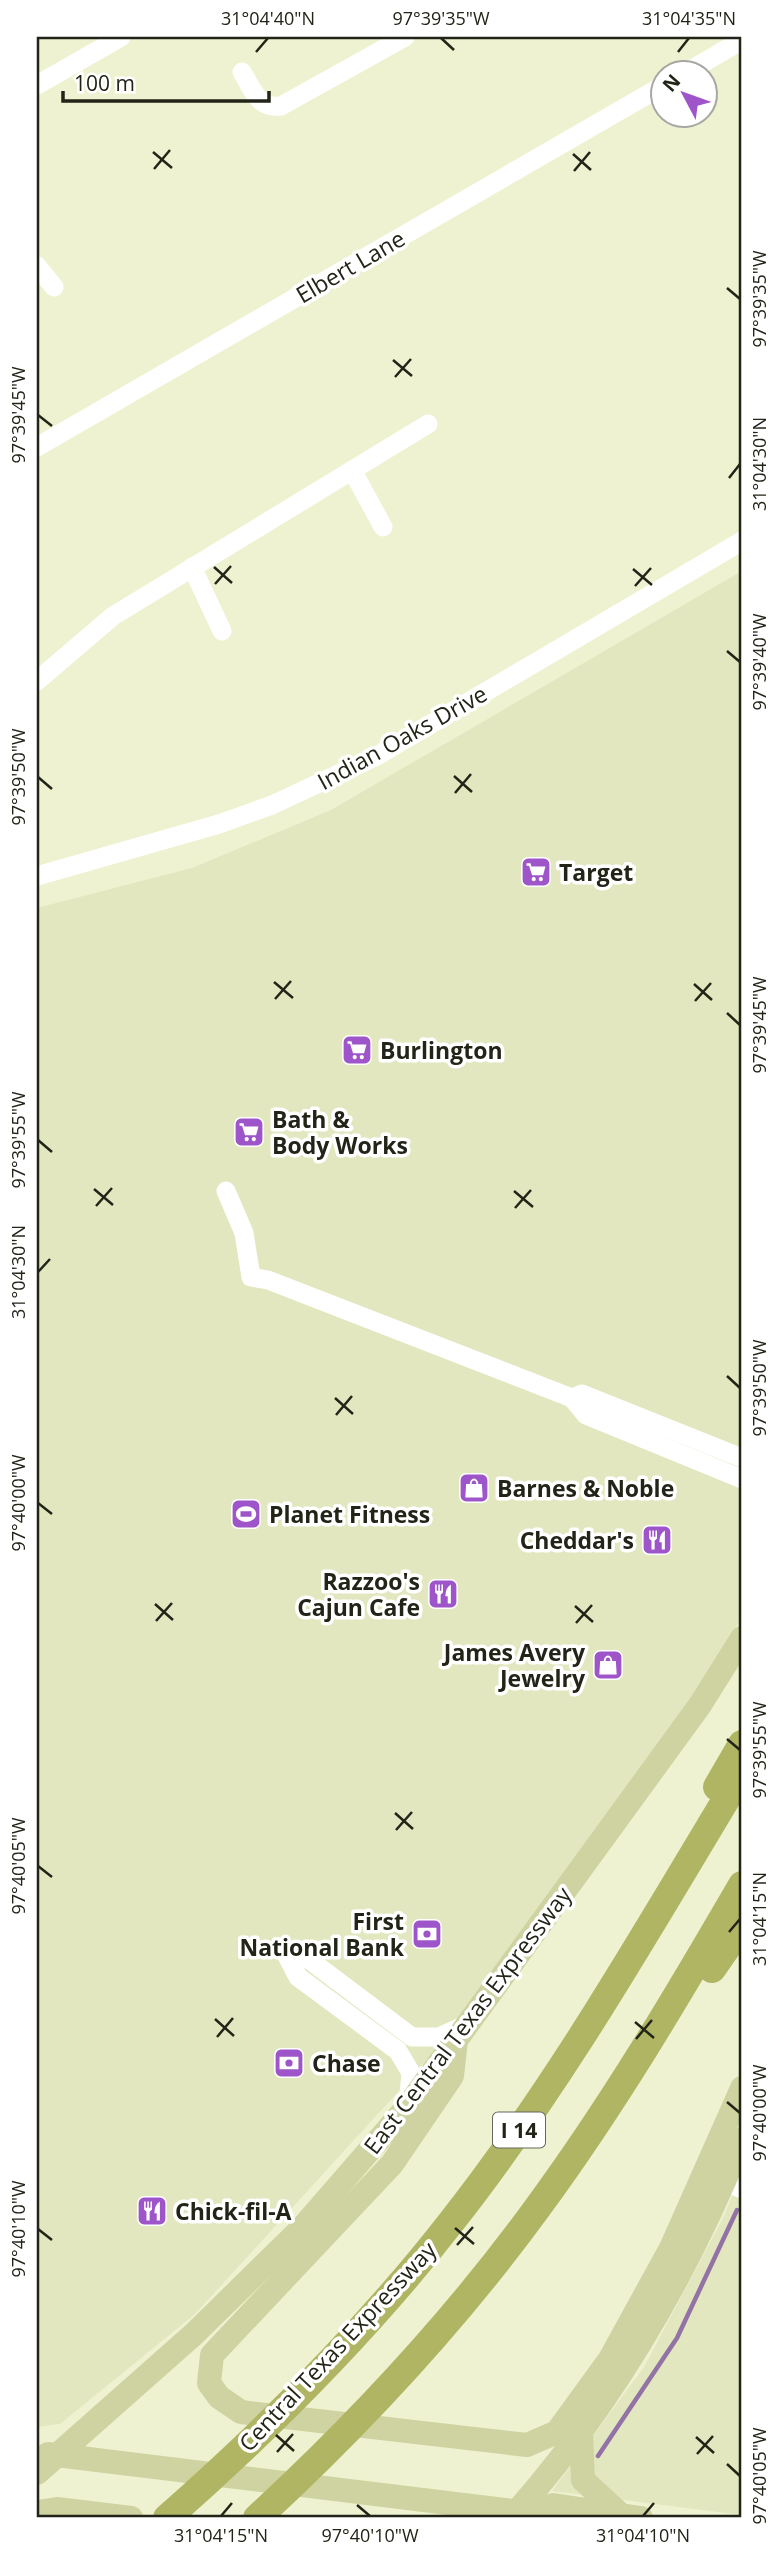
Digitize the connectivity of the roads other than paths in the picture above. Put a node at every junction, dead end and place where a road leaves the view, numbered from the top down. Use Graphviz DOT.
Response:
graph roads {
  1 [pos="121,37"];
  2 [pos="405,37"];
  3 [pos="742,40"];
  4 [pos="708,60"];
  5 [pos="243,72"];
  6 [pos="37,85"];
  7 [pos="650,93"];
  8 [pos="37,266"];
  9 [pos="54,287"];
  10 [pos="428,424"];
  11 [pos="37,447"];
  12 [pos="352,470"];
  13 [pos="383,527"];
  14 [pos="742,541"];
  15 [pos="192,567"];
  16 [pos="222,631"];
  17 [pos="37,681"];
  18 [pos="37,876"];
  19 [pos="226,1191"];
  20 [pos="572,1398"];
  21 [pos="742,1458"];
  22 [pos="742,1479"];
  23 [pos="742,1638"];
  24 [pos="742,1745"];
  25 [pos="742,1773"];
  26 [pos="742,1885"];
  27 [pos="651,1923"];
  28 [pos="742,1926"];
  29 [pos="462,2032"];
  30 [pos="621,2087"];
  31 [pos="742,2088"];
  32 [pos="408,2106"];
  33 [pos="742,2140"];
  34 [pos="734,2186"];
  35 [pos="581,2432"];
  36 [pos="37,2442"];
  37 [pos="48,2454"];
  38 [pos="37,2473"];
  39 [pos="47,2510"];
  40 [pos="526,2516"];
  41 [pos="631,2517"];
  42 [pos="131,2518"];
  43 [pos="167,2518"];
  44 [pos="257,2518"];
  1 -- 6 [label="street"];
  2 -- 5 [label="street"];
  3 -- 4 [label="street"];
  7 -- 11 [label="street, Elbert Lane"];
  8 -- 9 [label="street"];
  10 -- 12 [label="street"];
  12 -- 13 [label="street"];
  12 -- 15 [label="street"];
  14 -- 18 [label="street, Indian Oaks Drive"];
  15 -- 16 [label="street"];
  15 -- 17 [label="street"];
  19 -- 20 [label="street"];
  20 -- 21 [label="street"];
  20 -- 22 [label="street"];
  23 -- 29 [label="main road, East Central Texas Expressway"];
  24 -- 27 [label="highway"];
  25 -- 27 [label="highway, Central Texas Expressway / I 14"];
  26 -- 30 [label="highway, I 14"];
  27 -- 43 [label="highway, Central Texas Expressway / I 14"];
  28 -- 30 [label="highway"];
  29 -- 31 [label="main road"];
  29 -- 32 [label="main road, East Central Texas Expressway"];
  29 -- 32 [label="street"];
  30 -- 44 [label="highway, I 14"];
  32 -- 37 [label="main road, East Central Texas Expressway"];
  33 -- 34 [label="main road"];
  34 -- 35 [label="main road"];
  35 -- 40 [label="main road"];
  35 -- 41 [label="main road"];
  36 -- 37 [label="main road"];
  37 -- 38 [label="main road, East Central Texas Expressway"];
  37 -- 40 [label="main road"];
  39 -- 42 [label="main road"];
  40 -- 41 [label="main road"];
}
